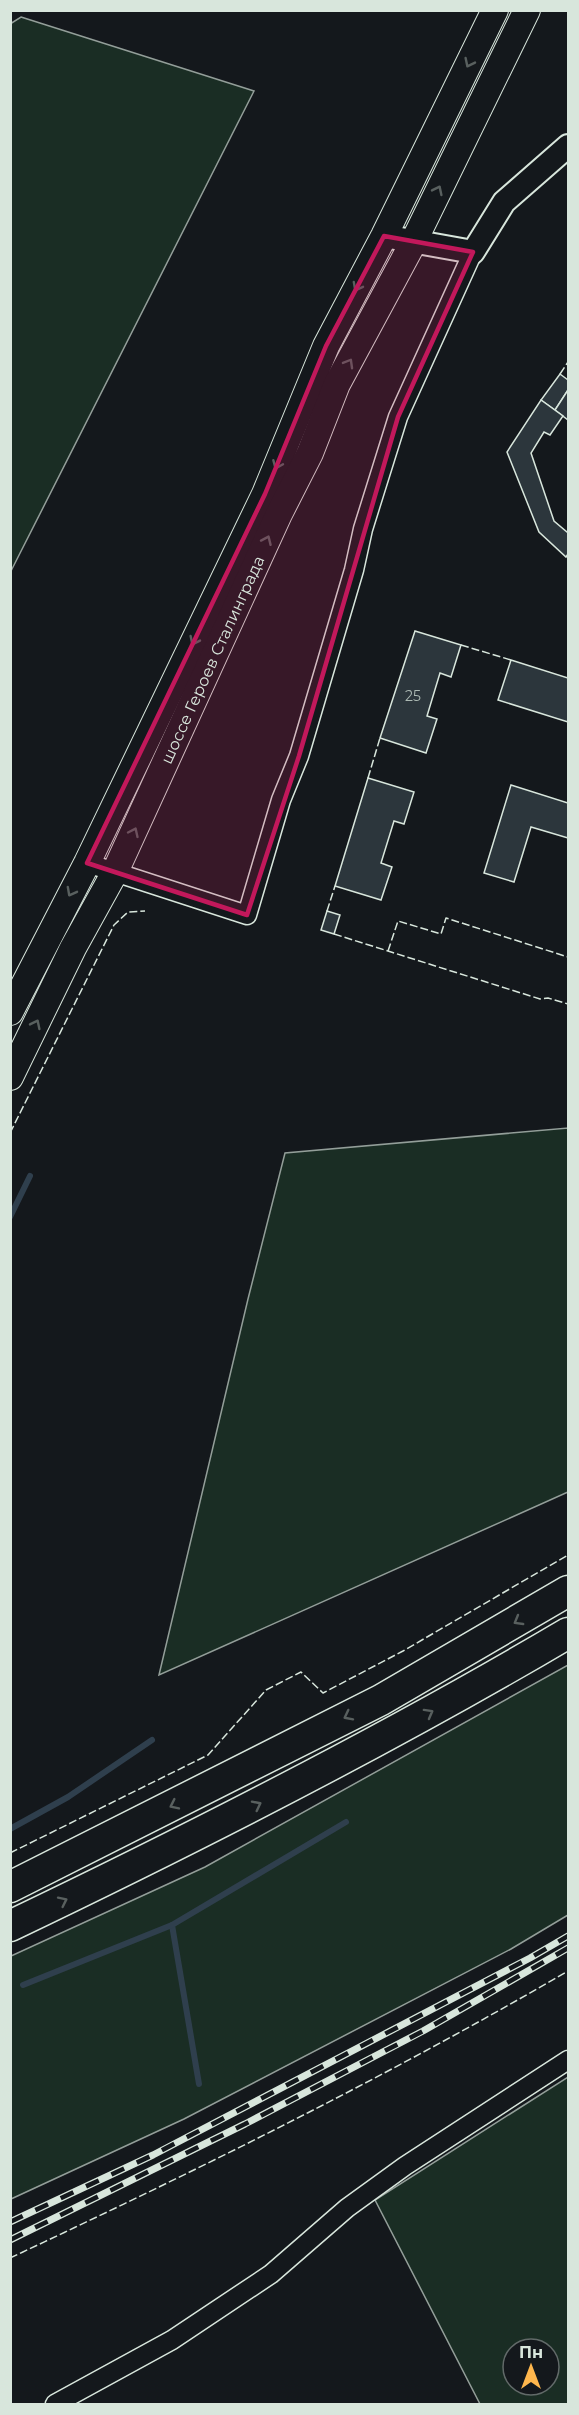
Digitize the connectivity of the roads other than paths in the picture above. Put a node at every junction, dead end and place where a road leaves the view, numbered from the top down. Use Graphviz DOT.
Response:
graph roads {
  1 [pos="495,10"];
  2 [pos="527,10"];
  3 [pos="568,146"];
  4 [pos="384,236"];
  5 [pos="412,243"];
  6 [pos="473,252"];
  7 [pos="87,863"];
  8 [pos="115,872"];
  9 [pos="10,1012"];
  10 [pos="10,1077"];
  11 [pos="568,1591"];
  12 [pos="568,1633"];
  13 [pos="10,1887"];
  14 [pos="10,1926"];
  15 [pos="568,2060"];
  16 [pos="55,2404"];
  1 -- 4 [label="main road, шоссе Героев Сталинграда, one-way"];
  5 -- 2 [label="main road, шоссе Героев Сталинграда, one-way"];
  3 -- 6 [label="street"];
  4 -- 5 [label="street"];
  4 -- 7 [label="main road, шоссе Героев Сталинграда, one-way"];
  5 -- 6 [label="street"];
  8 -- 5 [label="main road, шоссе Героев Сталинграда, one-way"];
  6 -- 8 [label="street"];
  7 -- 8 [label="street"];
  7 -- 9 [label="main road, шоссе Героев Сталинграда, one-way"];
  10 -- 8 [label="main road, шоссе Героев Сталинграда, one-way"];
  11 -- 13 [label="highway, one-way"];
  14 -- 12 [label="highway, one-way"];
  15 -- 16 [label="street"];
}
